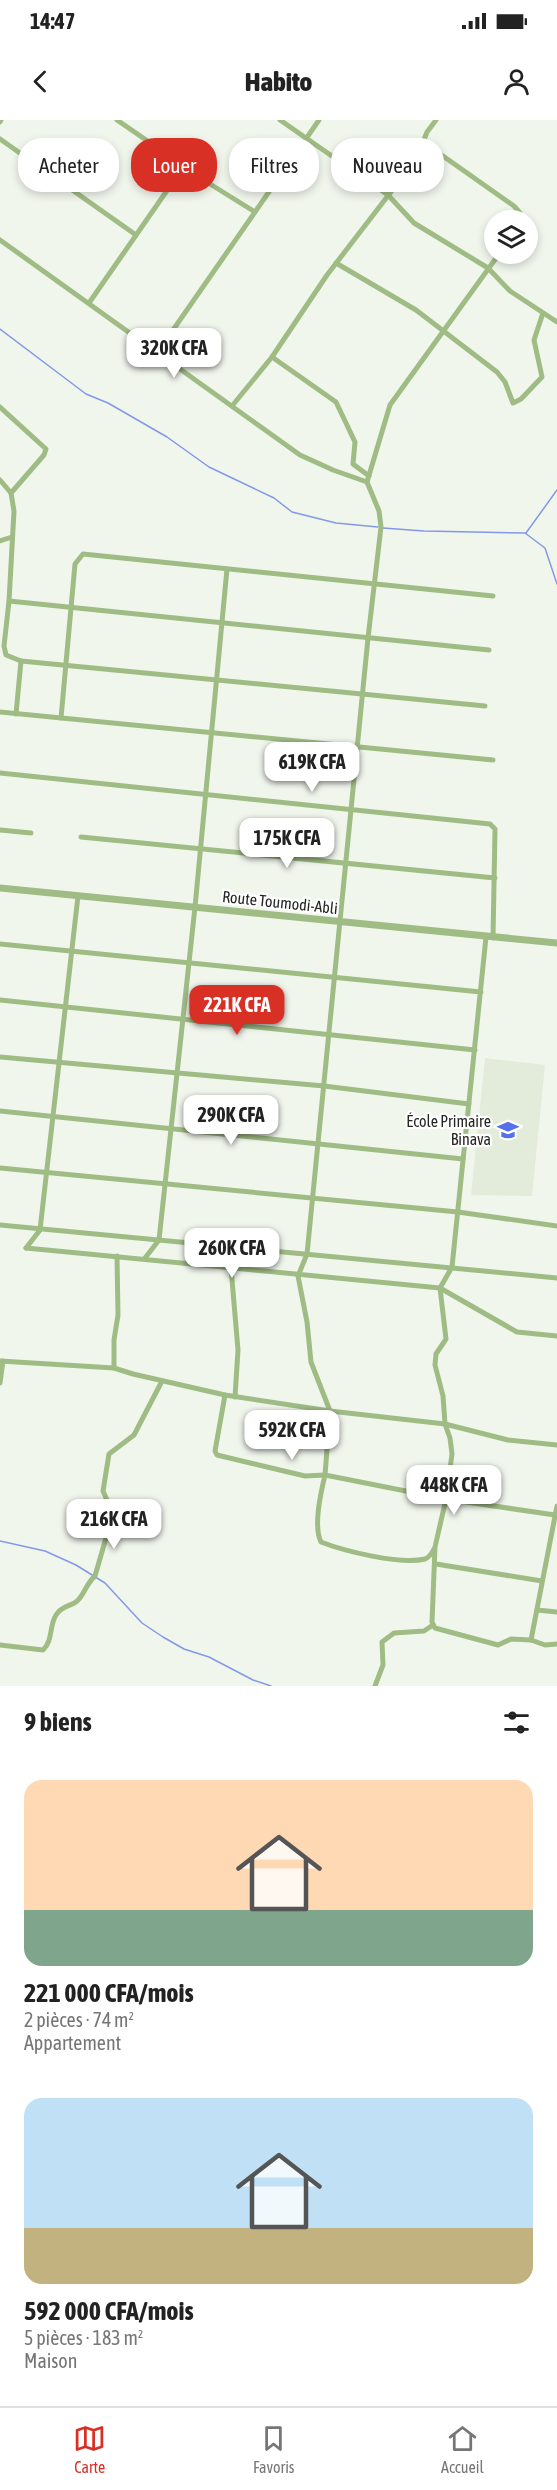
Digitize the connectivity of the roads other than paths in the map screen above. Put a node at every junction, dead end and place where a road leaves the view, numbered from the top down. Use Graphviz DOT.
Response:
graph roads {
  1 [pos="117,120"];
  2 [pos="280,120"];
  3 [pos="319,120"];
  4 [pos="436,120"];
  5 [pos="143,138"];
  6 [pos="303,138"];
  7 [pos="305,138"];
  8 [pos="425,138"];
  9 [pos="0,139"];
  10 [pos="319,146"];
  11 [pos="444,157"];
  12 [pos="217,187"];
  13 [pos="166,192"];
  14 [pos="268,192"];
  15 [pos="390,192"];
  16 [pos="388,195"];
  17 [pos="517,210"];
  18 [pos="255,212"];
  19 [pos="136,235"];
  20 [pos="0,240"];
  21 [pos="336,263"];
  22 [pos="491,264"];
  23 [pos="488,268"];
  24 [pos="88,303"];
  25 [pos="543,313"];
  26 [pos="557,322"];
  27 [pos="443,333"];
  28 [pos="157,353"];
  29 [pos="272,357"];
  30 [pos="232,406"];
  31 [pos="0,407"];
  32 [pos="368,479"];
  33 [pos="0,480"];
  34 [pos="11,493"];
  35 [pos="12,537"];
  36 [pos="0,541"];
  37 [pos="227,569"];
  38 [pos="374,584"];
  39 [pos="493,596"];
  40 [pos="9,601"];
  41 [pos="70,609"];
  42 [pos="222,624"];
  43 [pos="368,638"];
  44 [pos="489,650"];
  45 [pos="21,661"];
  46 [pos="66,665"];
  47 [pos="217,681"];
  48 [pos="362,695"];
  49 [pos="485,706"];
  50 [pos="0,712"];
  51 [pos="16,714"];
  52 [pos="61,718"];
  53 [pos="212,733"];
  54 [pos="357,747"];
  55 [pos="493,760"];
  56 [pos="0,773"];
  57 [pos="206,794"];
  58 [pos="352,809"];
  59 [pos="0,830"];
  60 [pos="31,833"];
  61 [pos="81,837"];
  62 [pos="201,849"];
  63 [pos="346,864"];
  64 [pos="495,878"];
  65 [pos="0,888"];
  66 [pos="78,896"];
  67 [pos="195,908"];
  68 [pos="341,922"];
  69 [pos="489,938"];
  70 [pos="557,943"];
  71 [pos="0,944"];
  72 [pos="71,951"];
  73 [pos="189,963"];
  74 [pos="335,978"];
  75 [pos="481,992"];
  76 [pos="0,1000"];
  77 [pos="65,1006"];
  78 [pos="183,1019"];
  79 [pos="330,1034"];
  80 [pos="475,1050"];
  81 [pos="0,1057"];
  82 [pos="59,1062"];
  83 [pos="177,1073"];
  84 [pos="324,1086"];
  85 [pos="469,1104"];
  86 [pos="0,1111"];
  87 [pos="52,1116"];
  88 [pos="171,1128"];
  89 [pos="317,1144"];
  90 [pos="463,1159"];
  91 [pos="0,1168"];
  92 [pos="46,1173"];
  93 [pos="165,1185"];
  94 [pos="313,1198"];
  95 [pos="458,1212"];
  96 [pos="0,1225"];
  97 [pos="557,1226"];
  98 [pos="40,1230"];
  99 [pos="159,1240"];
  100 [pos="307,1254"];
  101 [pos="117,1256"];
  102 [pos="145,1258"];
  103 [pos="452,1267"];
  104 [pos="231,1268"];
  105 [pos="298,1276"];
  106 [pos="557,1278"];
  107 [pos="440,1288"];
  108 [pos="557,1336"];
  109 [pos="2,1361"];
  110 [pos="114,1368"];
  111 [pos="162,1382"];
  112 [pos="0,1383"];
  113 [pos="225,1395"];
  114 [pos="235,1397"];
  115 [pos="330,1411"];
  116 [pos="445,1424"];
  117 [pos="557,1445"];
  118 [pos="325,1475"];
  119 [pos="446,1499"];
  120 [pos="557,1506"];
  121 [pos="555,1515"];
  122 [pos="435,1547"];
  123 [pos="436,1564"];
  124 [pos="542,1581"];
  125 [pos="537,1610"];
  126 [pos="557,1612"];
  127 [pos="433,1625"];
  128 [pos="531,1640"];
  129 [pos="557,1644"];
  130 [pos="0,1645"];
  131 [pos="375,1686"];
  1 -- 5 [label="street"];
  2 -- 6 [label="street"];
  3 -- 7 [label="street"];
  4 -- 8 [label="street"];
  9 -- 19 [label="street"];
  10 -- 16 [label="street"];
  11 -- 17 [label="street"];
  12 -- 18 [label="street"];
  13 -- 19 [label="street"];
  14 -- 18 [label="street"];
  15 -- 16 [label="street"];
  16 -- 21 [label="street"];
  16 -- 23 [label="street"];
  18 -- 28 [label="street"];
  19 -- 24 [label="street"];
  20 -- 24 [label="street"];
  21 -- 27 [label="street"];
  21 -- 29 [label="street"];
  22 -- 23 [label="street"];
  23 -- 25 [label="street"];
  23 -- 27 [label="street"];
  24 -- 28 [label="street"];
  25 -- 26 [label="street"];
  25 -- 27 [label="street"];
  27 -- 32 [label="street"];
  28 -- 30 [label="street"];
  29 -- 30 [label="street"];
  29 -- 32 [label="street"];
  30 -- 32 [label="street"];
  31 -- 34 [label="street"];
  32 -- 38 [label="street"];
  33 -- 34 [label="street"];
  34 -- 35 [label="street"];
  35 -- 36 [label="street"];
  35 -- 40 [label="street"];
  37 -- 38 [label="street"];
  37 -- 41 [label="street"];
  37 -- 42 [label="street"];
  38 -- 39 [label="street"];
  38 -- 43 [label="street"];
  40 -- 41 [label="street"];
  40 -- 45 [label="street"];
  41 -- 42 [label="street"];
  41 -- 46 [label="street"];
  42 -- 43 [label="street"];
  42 -- 47 [label="street"];
  43 -- 44 [label="street"];
  43 -- 48 [label="street"];
  45 -- 46 [label="street"];
  45 -- 51 [label="street"];
  46 -- 47 [label="street"];
  46 -- 52 [label="street"];
  47 -- 48 [label="street"];
  47 -- 53 [label="street"];
  48 -- 49 [label="street"];
  48 -- 54 [label="street"];
  50 -- 51 [label="street"];
  51 -- 52 [label="street"];
  52 -- 53 [label="street"];
  53 -- 54 [label="street"];
  53 -- 57 [label="street"];
  54 -- 55 [label="street"];
  54 -- 58 [label="street"];
  56 -- 57 [label="street"];
  57 -- 58 [label="street"];
  57 -- 62 [label="street"];
  58 -- 63 [label="street"];
  58 -- 64 [label="street"];
  59 -- 60 [label="street"];
  61 -- 62 [label="street"];
  62 -- 63 [label="street"];
  62 -- 67 [label="street"];
  63 -- 64 [label="street"];
  63 -- 68 [label="street"];
  64 -- 69 [label="street"];
  65 -- 66 [label="street, Route Toumodi-Abli"];
  66 -- 67 [label="street, Route Toumodi-Abli"];
  66 -- 72 [label="street"];
  67 -- 68 [label="street, Route Toumodi-Abli"];
  67 -- 73 [label="street"];
  68 -- 69 [label="street, Route Toumodi-Abli"];
  68 -- 74 [label="street"];
  69 -- 70 [label="street, Route Toumodi-Abli"];
  69 -- 75 [label="street"];
  71 -- 72 [label="street"];
  72 -- 73 [label="street"];
  72 -- 77 [label="street"];
  73 -- 74 [label="street"];
  73 -- 78 [label="street"];
  74 -- 75 [label="street"];
  74 -- 79 [label="street"];
  75 -- 80 [label="street"];
  76 -- 77 [label="street"];
  77 -- 78 [label="street"];
  77 -- 82 [label="street"];
  78 -- 79 [label="street"];
  78 -- 83 [label="street"];
  79 -- 80 [label="street"];
  79 -- 84 [label="street"];
  80 -- 85 [label="street"];
  81 -- 82 [label="street"];
  82 -- 83 [label="street"];
  82 -- 87 [label="street"];
  83 -- 84 [label="street"];
  83 -- 88 [label="street"];
  84 -- 85 [label="street"];
  84 -- 89 [label="street"];
  85 -- 90 [label="street"];
  86 -- 87 [label="street"];
  87 -- 88 [label="street"];
  87 -- 92 [label="street"];
  88 -- 89 [label="street"];
  88 -- 93 [label="street"];
  89 -- 90 [label="street"];
  89 -- 94 [label="street"];
  90 -- 95 [label="street"];
  91 -- 92 [label="street"];
  92 -- 93 [label="street"];
  92 -- 98 [label="street"];
  93 -- 94 [label="street"];
  93 -- 99 [label="street"];
  94 -- 95 [label="street"];
  94 -- 100 [label="street"];
  95 -- 97 [label="street"];
  95 -- 103 [label="street"];
  96 -- 98 [label="street"];
  98 -- 99 [label="street"];
  98 -- 101 [label="street"];
  99 -- 100 [label="street"];
  99 -- 102 [label="street"];
  100 -- 103 [label="street"];
  100 -- 105 [label="street"];
  101 -- 102 [label="street"];
  101 -- 110 [label="street"];
  102 -- 104 [label="street"];
  103 -- 106 [label="street"];
  103 -- 107 [label="street"];
  104 -- 105 [label="street"];
  104 -- 114 [label="street"];
  105 -- 107 [label="street"];
  105 -- 115 [label="street"];
  107 -- 108 [label="street"];
  107 -- 116 [label="street"];
  109 -- 110 [label="street"];
  109 -- 112 [label="street"];
  110 -- 111 [label="street"];
  111 -- 113 [label="street"];
  111 -- 130 [label="street"];
  113 -- 114 [label="street"];
  113 -- 118 [label="street"];
  114 -- 115 [label="street"];
  115 -- 116 [label="street"];
  115 -- 118 [label="street"];
  116 -- 117 [label="street"];
  116 -- 119 [label="street"];
  118 -- 119 [label="street"];
  118 -- 122 [label="street"];
  119 -- 121 [label="street"];
  119 -- 122 [label="street"];
  120 -- 121 [label="street"];
  121 -- 124 [label="street"];
  122 -- 123 [label="street"];
  123 -- 124 [label="street"];
  123 -- 127 [label="street"];
  124 -- 125 [label="street"];
  125 -- 126 [label="street"];
  125 -- 128 [label="street"];
  127 -- 128 [label="street"];
  127 -- 131 [label="street"];
  128 -- 129 [label="street"];
}
